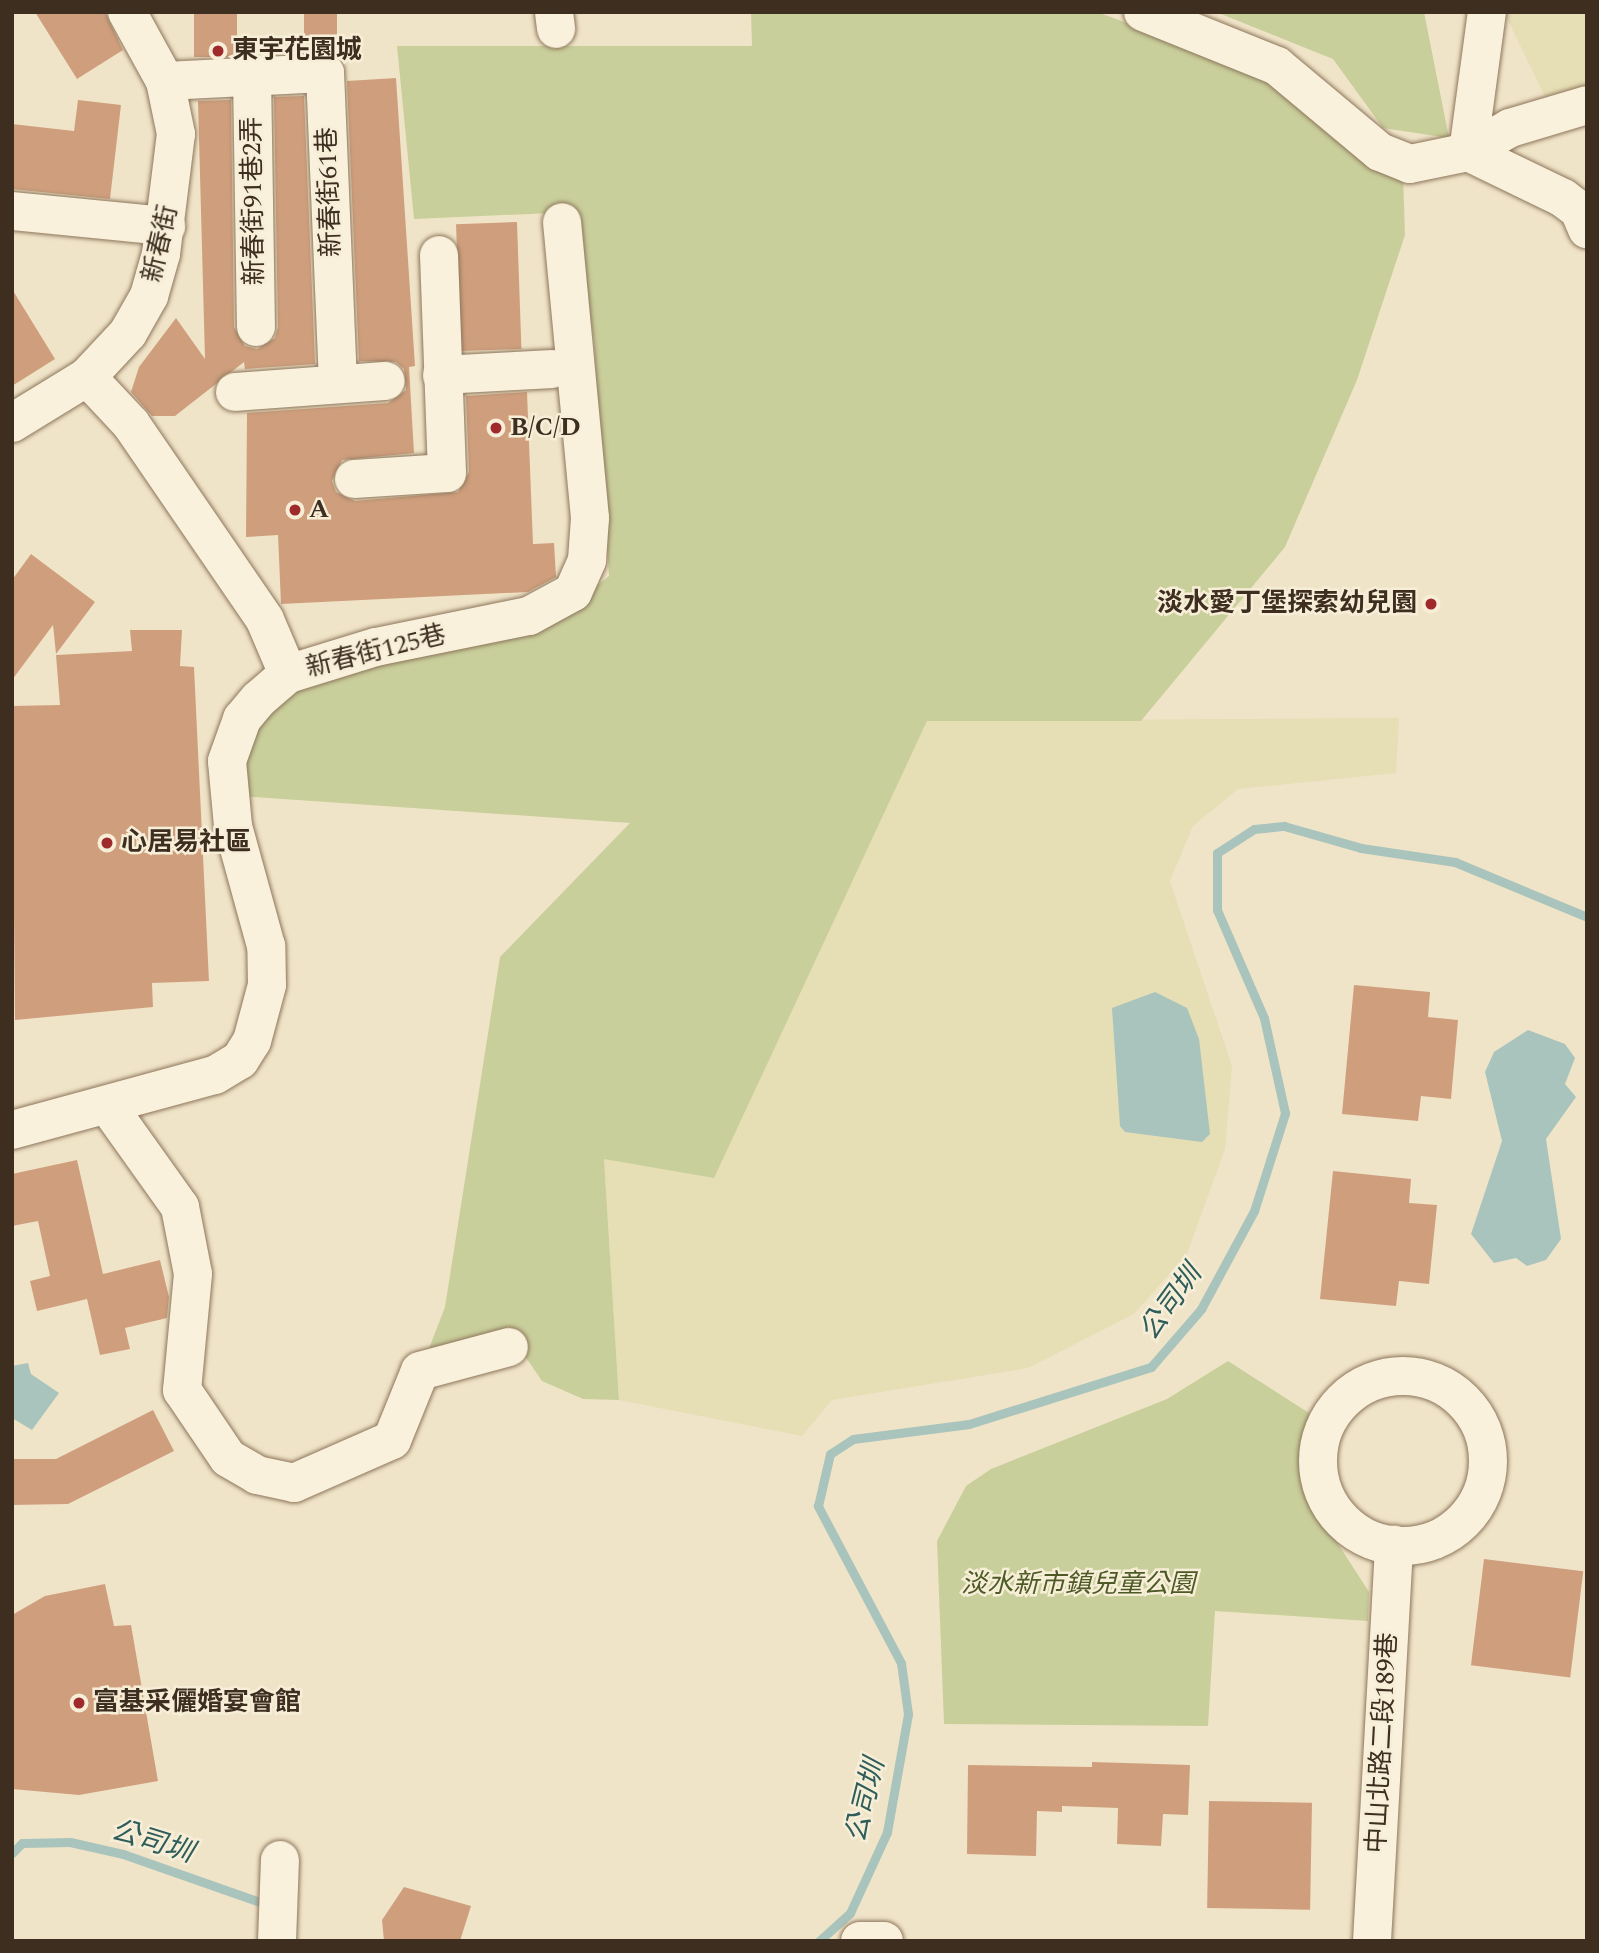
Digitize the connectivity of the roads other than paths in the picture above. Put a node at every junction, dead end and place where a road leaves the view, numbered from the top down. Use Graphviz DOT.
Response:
graph roads {
  1 [pos="127,12"];
  2 [pos="1143,12"];
  3 [pos="1487,12"];
  4 [pos="252,75"];
  5 [pos="165,81"];
  6 [pos="1587,105"];
  7 [pos="1468,152"];
  8 [pos="12,211"];
  9 [pos="1584,216"];
  10 [pos="562,222"];
  11 [pos="166,226"];
  12 [pos="439,255"];
  13 [pos="256,327"];
  14 [pos="552,369"];
  15 [pos="442,375"];
  16 [pos="87,377"];
  17 [pos="386,381"];
  18 [pos="338,384"];
  19 [pos="235,393"];
  20 [pos="12,423"];
  21 [pos="354,479"];
  22 [pos="288,674"];
  23 [pos="108,1106"];
  24 [pos="12,1130"];
  25 [pos="509,1347"];
  26 [pos="1394,1545"];
  27 [pos="280,1860"];
  28 [pos="860,1940"];
  29 [pos="277,1941"];
  30 [pos="884,1941"];
  31 [pos="1372,1941"];
  1 -- 5 [label="street, 新春街"];
  2 -- 7 [label="street"];
  3 -- 7 [label="street"];
  4 -- 5 [label="street"];
  4 -- 13 [label="street, 新春街91巷2弄"];
  4 -- 18 [label="street, 新春街61巷"];
  5 -- 11 [label="street, 新春街"];
  6 -- 7 [label="street"];
  7 -- 9 [label="street"];
  8 -- 11 [label="street"];
  10 -- 22 [label="street, 新春街125巷"];
  11 -- 16 [label="street, 新春街"];
  12 -- 15 [label="street"];
  14 -- 15 [label="street"];
  15 -- 21 [label="street"];
  16 -- 20 [label="street, 新春街"];
  16 -- 22 [label="street"];
  17 -- 18 [label="street"];
  18 -- 19 [label="street"];
  22 -- 23 [label="street, 新春街125巷"];
  23 -- 24 [label="street, 新春街125巷"];
  23 -- 25 [label="street"];
  26 -- 26 [label="street"];
  26 -- 31 [label="street, 中山北路二段189巷"];
  27 -- 29 [label="street"];
  28 -- 30 [label="street"];
}
